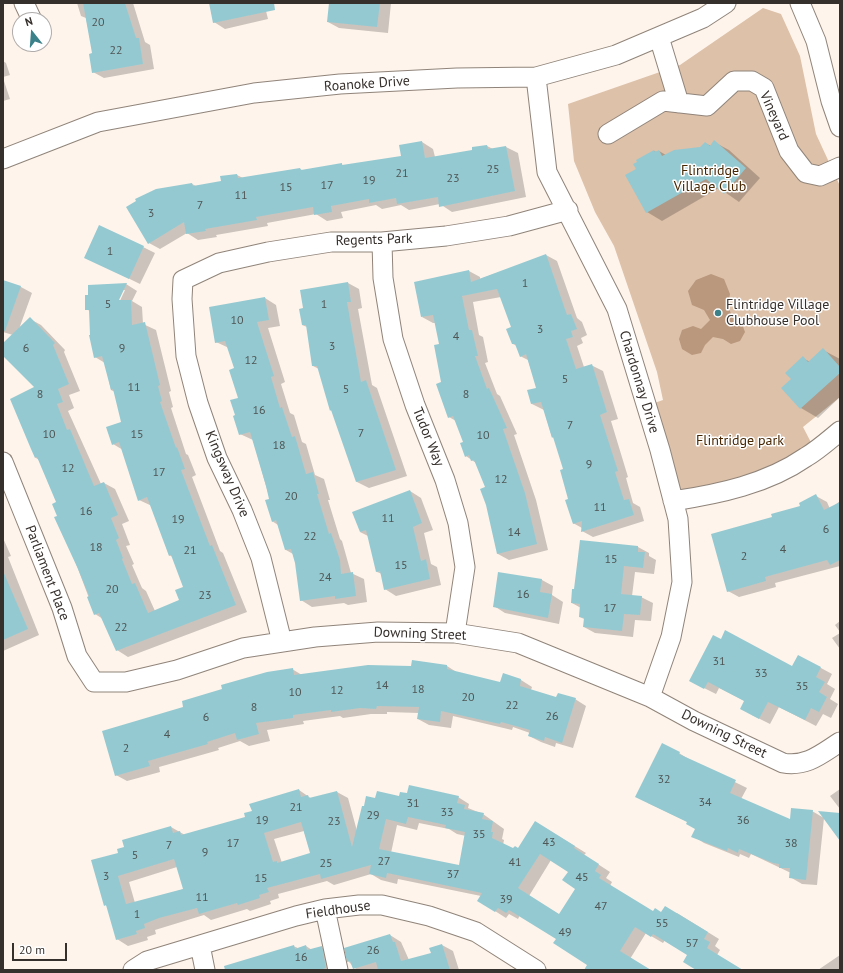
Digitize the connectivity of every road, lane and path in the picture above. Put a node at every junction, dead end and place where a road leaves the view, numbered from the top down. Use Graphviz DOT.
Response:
graph roads {
  1 [pos="726,3"];
  2 [pos="800,3"];
  3 [pos="659,37"];
  4 [pos="536,77"];
  5 [pos="835,99"];
  6 [pos="679,103"];
  7 [pos="840,127"];
  8 [pos="608,134"];
  9 [pos="3,159"];
  10 [pos="840,167"];
  11 [pos="568,210"];
  12 [pos="382,242"];
  13 [pos="183,280"];
  14 [pos="840,431"];
  15 [pos="3,462"];
  16 [pos="674,501"];
  17 [pos="456,633"];
  18 [pos="282,642"];
  19 [pos="94,682"];
  20 [pos="650,697"];
  21 [pos="840,742"];
  22 [pos="325,909"];
  23 [pos="200,945"];
  24 [pos="133,970"];
  25 [pos="205,970"];
  26 [pos="338,970"];
  27 [pos="536,970"];
  1 -- 3 [label="street, Roanoke Drive"];
  2 -- 5 [label="street"];
  3 -- 4 [label="street, Roanoke Drive"];
  3 -- 6 [label="street"];
  4 -- 9 [label="street, Roanoke Drive"];
  4 -- 11 [label="street, Chardonnay Drive"];
  5 -- 7 [label="street"];
  6 -- 8 [label="street, Vineyard"];
  6 -- 10 [label="street, Vineyard"];
  11 -- 12 [label="street, Regents Park"];
  11 -- 16 [label="street, Chardonnay Drive"];
  12 -- 13 [label="street, Regents Park"];
  12 -- 17 [label="street, Tudor Way"];
  13 -- 18 [label="street, Kingsway Drive"];
  14 -- 16 [label="street"];
  15 -- 19 [label="street, Parliament Place"];
  16 -- 20 [label="street, Chardonnay Drive"];
  17 -- 18 [label="street, Downing Street"];
  17 -- 20 [label="street, Downing Street"];
  18 -- 19 [label="street, Downing Street"];
  20 -- 21 [label="street, Downing Street"];
  22 -- 23 [label="street, Fieldhouse"];
  22 -- 26 [label="street"];
  22 -- 27 [label="street, Fieldhouse"];
  23 -- 24 [label="street, Fieldhouse"];
  23 -- 25 [label="street"];
}
